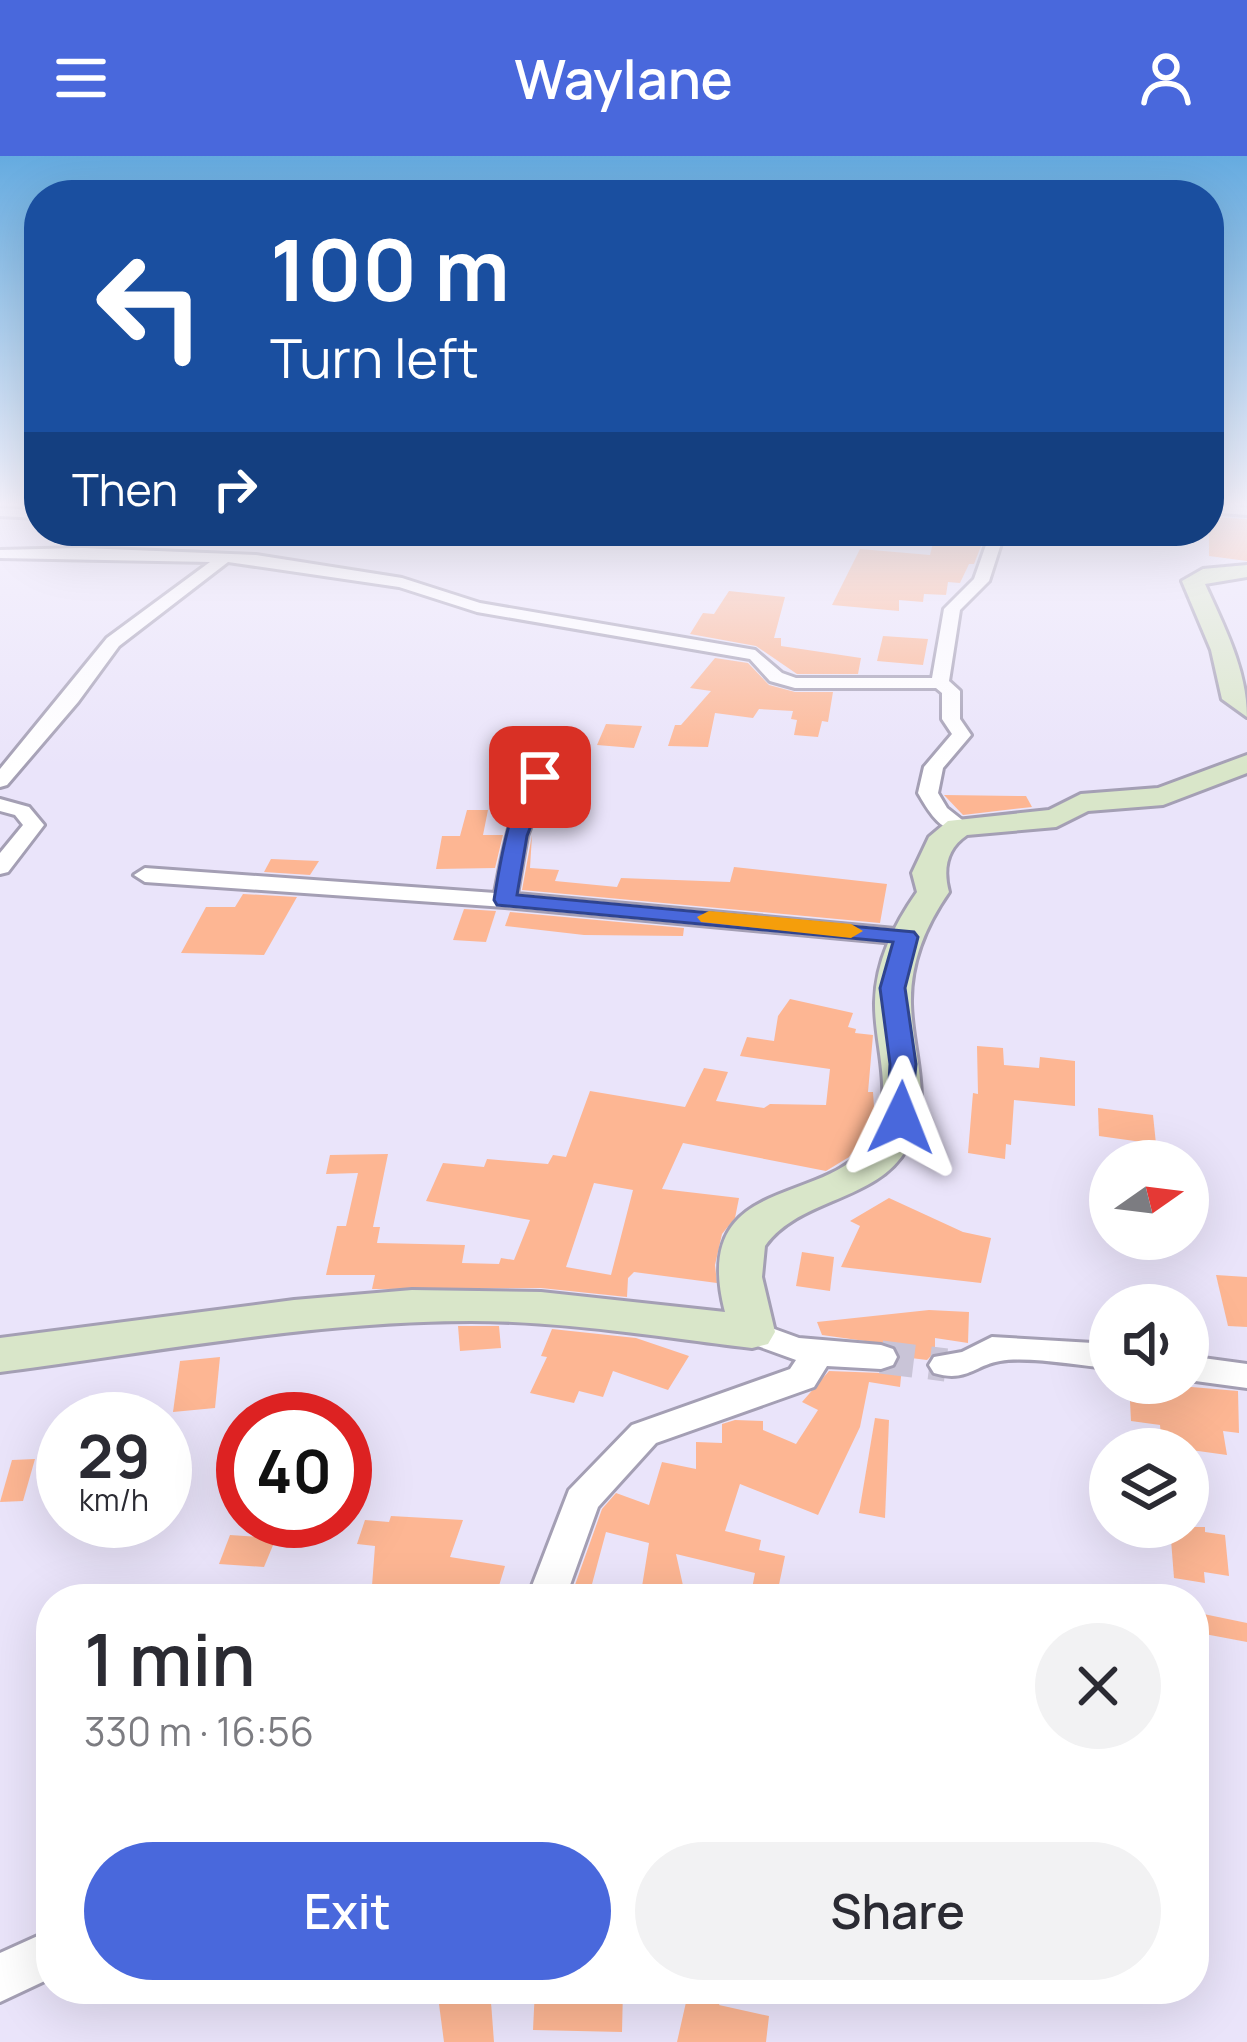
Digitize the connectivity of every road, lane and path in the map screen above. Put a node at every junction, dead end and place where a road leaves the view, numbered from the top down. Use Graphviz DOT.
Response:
graph roads {
  1 [pos="181,591"];
  2 [pos="427,591"];
  3 [pos="970,591"];
  4 [pos="1193,591"];
  5 [pos="940,683"];
  6 [pos="1247,710"];
  7 [pos="1247,763"];
  8 [pos="540,777"];
  9 [pos="0,782"];
  10 [pos="0,805"];
  11 [pos="958,827"];
  12 [pos="0,867"];
  13 [pos="146,875"];
  14 [pos="505,900"];
  15 [pos="906,937"];
  16 [pos="752,1332"];
  17 [pos="0,1355"];
  18 [pos="817,1355"];
  19 [pos="1089,1356"];
  20 [pos="881,1357"];
  21 [pos="946,1365"];
  22 [pos="1209,1371"];
  23 [pos="1247,1376"];
  24 [pos="551,1584"];
  25 [pos="36,1960"];
  26 [pos="0,1978"];
  1 -- 9 [label="street"];
  2 -- 5 [label="street"];
  3 -- 5 [label="street"];
  4 -- 6 [label="street"];
  5 -- 11 [label="street"];
  7 -- 11 [label="street"];
  8 -- 14 [label="street"];
  10 -- 12 [label="street"];
  11 -- 15 [label="street"];
  13 -- 14 [label="street"];
  14 -- 15 [label="street"];
  15 -- 16 [label="street"];
  16 -- 17 [label="street"];
  16 -- 18 [label="street"];
  18 -- 20 [label="street"];
  18 -- 24 [label="street"];
  19 -- 21 [label="street"];
  22 -- 23 [label="street"];
  25 -- 26 [label="street"];
}
